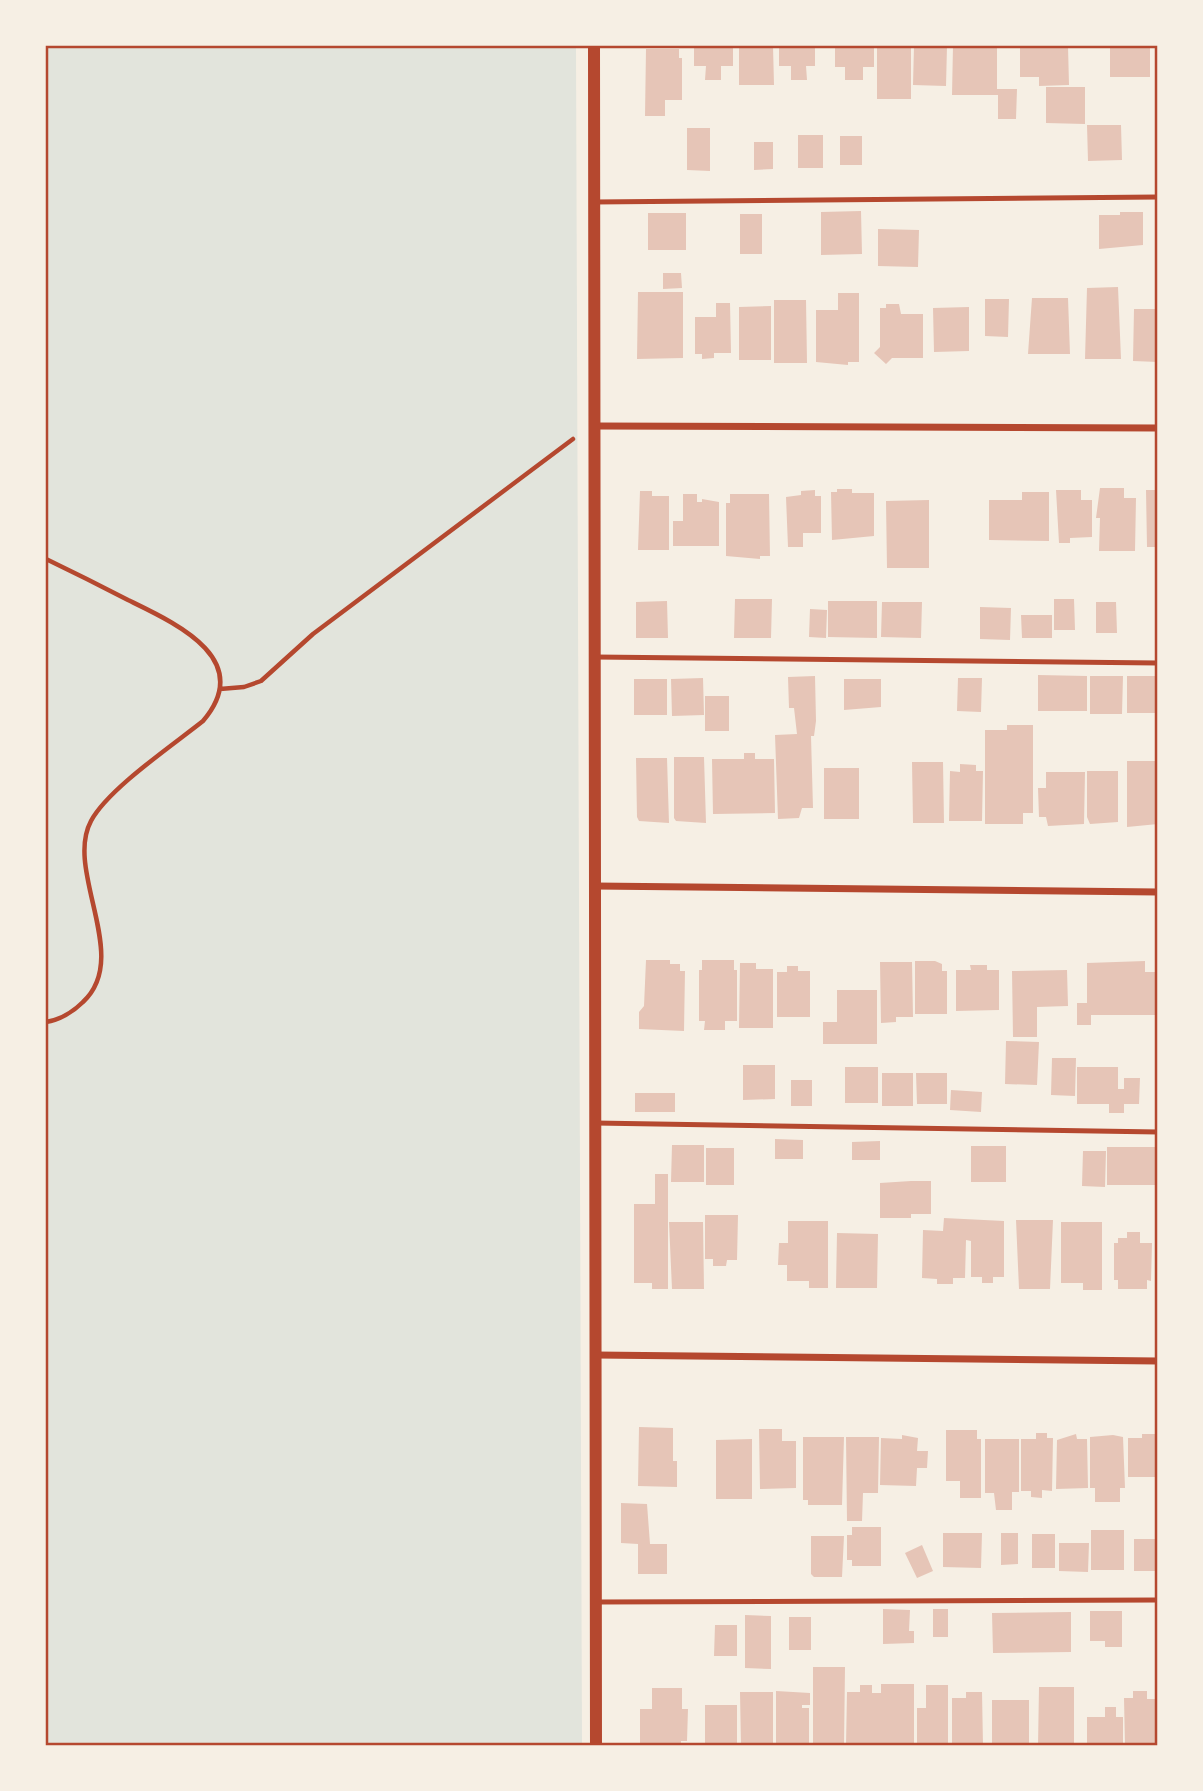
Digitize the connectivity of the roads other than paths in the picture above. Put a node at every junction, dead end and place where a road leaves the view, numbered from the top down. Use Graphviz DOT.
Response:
graph roads {
  1 [pos="594,46"];
  2 [pos="1157,197"];
  3 [pos="594,202"];
  4 [pos="595,426"];
  5 [pos="1157,428"];
  6 [pos="595,657"];
  7 [pos="1157,663"];
  8 [pos="595,886"];
  9 [pos="1157,892"];
  10 [pos="595,1124"];
  11 [pos="1157,1132"];
  12 [pos="596,1356"];
  13 [pos="1157,1361"];
  14 [pos="1157,1600"];
  15 [pos="596,1602"];
  16 [pos="596,1745"];
  1 -- 3 [label="street"];
  2 -- 3 [label="lane"];
  3 -- 4 [label="street"];
  4 -- 5 [label="street"];
  4 -- 6 [label="street"];
  6 -- 7 [label="lane"];
  6 -- 8 [label="street"];
  8 -- 9 [label="street"];
  8 -- 10 [label="street"];
  10 -- 11 [label="lane"];
  10 -- 12 [label="street"];
  12 -- 13 [label="street"];
  12 -- 15 [label="street"];
  14 -- 15 [label="lane"];
  15 -- 16 [label="street"];
}
